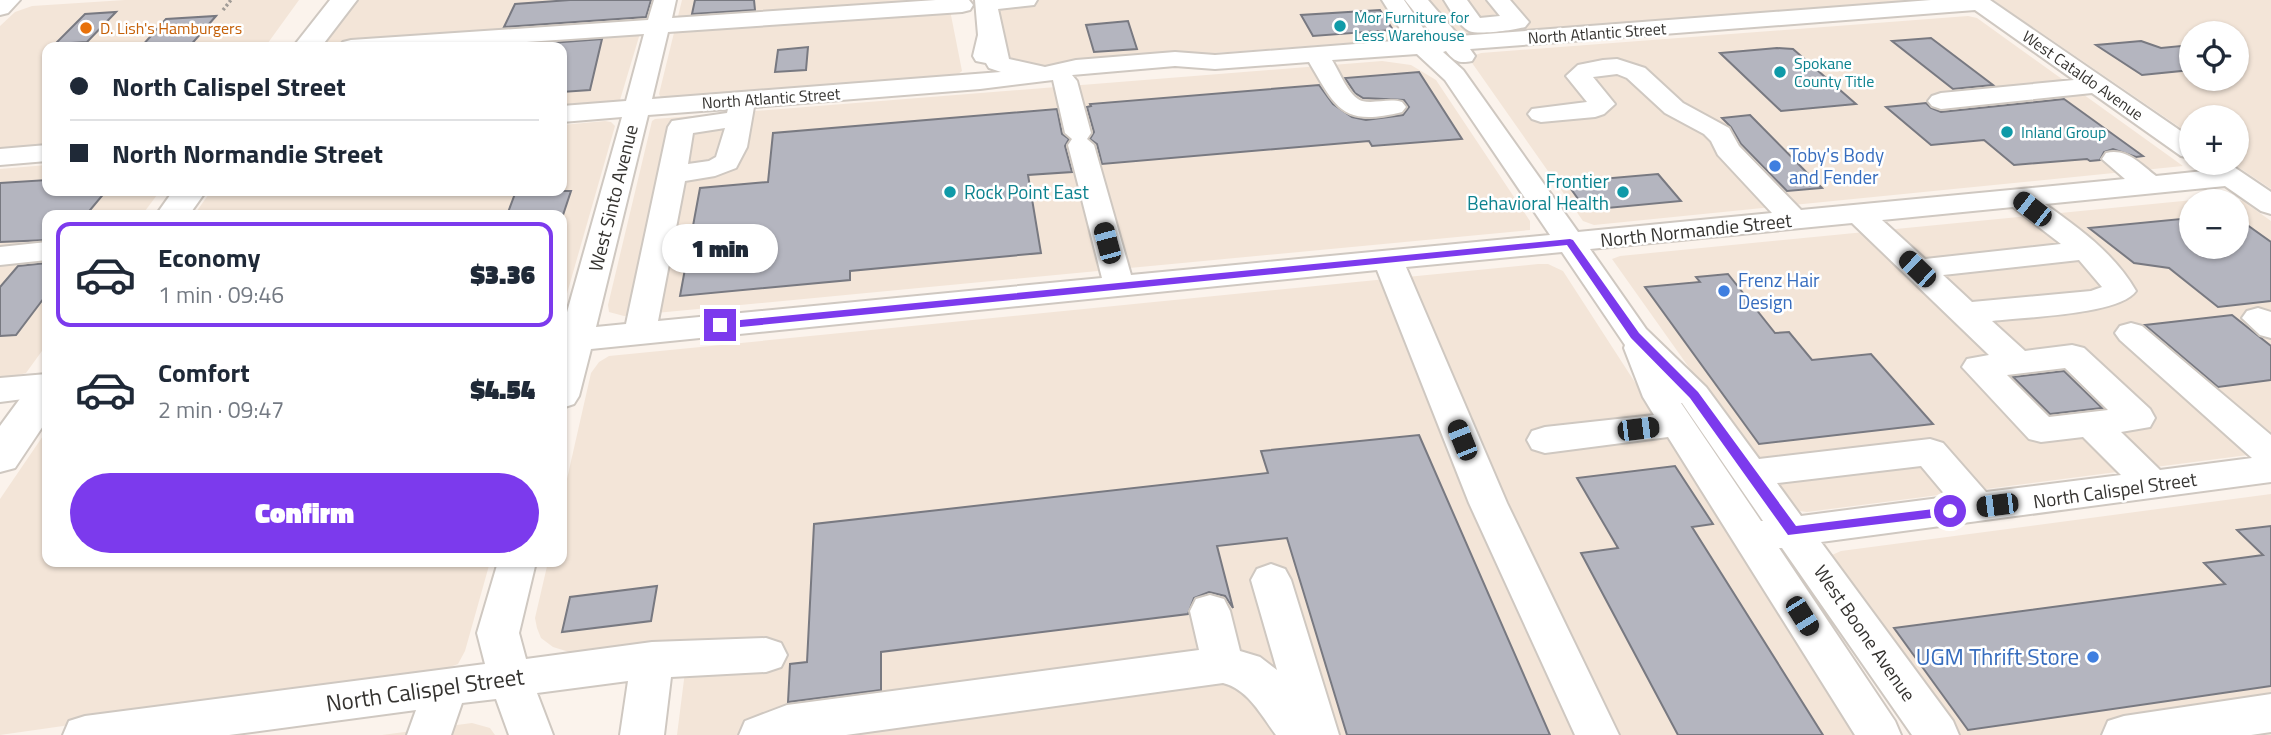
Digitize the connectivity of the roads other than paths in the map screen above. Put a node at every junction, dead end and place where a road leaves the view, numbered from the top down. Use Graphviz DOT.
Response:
graph roads {
  1 [pos="9,0"];
  2 [pos="313,0"];
  3 [pos="344,0"];
  4 [pos="1026,0"];
  5 [pos="1393,0"];
  6 [pos="1416,0"];
  7 [pos="1455,0"];
  8 [pos="1498,0"];
  9 [pos="986,1"];
  10 [pos="1977,2"];
  11 [pos="1903,4"];
  12 [pos="0,8"];
  13 [pos="662,13"];
  14 [pos="969,21"];
  15 [pos="1496,32"];
  16 [pos="283,42"];
  17 [pos="311,42"];
  18 [pos="397,42"];
  19 [pos="1454,44"];
  20 [pos="1423,46"];
  21 [pos="1324,54"];
  22 [pos="1070,74"];
  23 [pos="980,82"];
  24 [pos="2098,85"];
  25 [pos="1467,94"];
  26 [pos="1941,101"];
  27 [pos="1393,107"];
  28 [pos="636,109"];
  29 [pos="741,110"];
  30 [pos="567,114"];
  31 [pos="1541,114"];
  32 [pos="2179,142"];
  33 [pos="42,153"];
  34 [pos="0,157"];
  35 [pos="1511,159"];
  36 [pos="2116,159"];
  37 [pos="2197,175"];
  38 [pos="2227,175"];
  39 [pos="2150,185"];
  40 [pos="669,188"];
  41 [pos="2019,198"];
  42 [pos="2271,205"];
  43 [pos="611,206"];
  44 [pos="1858,214"];
  45 [pos="1794,220"];
  46 [pos="1570,242"];
  47 [pos="2085,250"];
  48 [pos="42,252"];
  49 [pos="0,256"];
  50 [pos="1388,260"];
  51 [pos="1917,269"];
  52 [pos="1119,286"];
  53 [pos="1967,313"];
  54 [pos="640,333"];
  55 [pos="2131,333"];
  56 [pos="1635,336"];
  57 [pos="569,340"];
  58 [pos="2018,363"];
  59 [pos="42,387"];
  60 [pos="0,390"];
  61 [pos="42,394"];
  62 [pos="1677,424"];
  63 [pos="2091,424"];
  64 [pos="1545,440"];
  65 [pos="2271,454"];
  66 [pos="0,457"];
  67 [pos="2271,469"];
  68 [pos="1751,473"];
  69 [pos="2153,485"];
  70 [pos="1978,508"];
  71 [pos="1793,532"];
  72 [pos="1751,537"];
  73 [pos="516,567"];
  74 [pos="1271,580"];
  75 [pos="1210,611"];
  76 [pos="766,655"];
  77 [pos="652,660"];
  78 [pos="1223,665"];
  79 [pos="510,678"];
  80 [pos="446,687"];
  81 [pos="2271,713"];
  82 [pos="2179,731"];
  83 [pos="99,734"];
  84 [pos="429,735"];
  85 [pos="531,735"];
  86 [pos="642,735"];
  87 [pos="761,735"];
  88 [pos="1302,735"];
  89 [pos="1317,735"];
  90 [pos="1597,735"];
  91 [pos="1880,735"];
  92 [pos="1937,735"];
  93 [pos="2124,735"];
  1 -- 12 [label="street"];
  2 -- 16 [label="main road"];
  3 -- 17 [label="main road"];
  4 -- 9 [label="street"];
  5 -- 20 [label="street, West Boone Avenue"];
  6 -- 19 [label="street, West Boone Avenue"];
  7 -- 15 [label="street"];
  8 -- 15 [label="street"];
  9 -- 14 [label="street"];
  10 -- 11 [label="street, North Atlantic Street"];
  10 -- 24 [label="street, West Cataldo Avenue"];
  11 -- 15 [label="street, North Atlantic Street"];
  13 -- 14 [label="street"];
  13 -- 18 [label="street"];
  13 -- 28 [label="street, West Sinto Avenue"];
  14 -- 22 [label="street"];
  14 -- 23 [label="street"];
  15 -- 19 [label="street, North Atlantic Street"];
  19 -- 20 [label="street, North Atlantic Street"];
  19 -- 35 [label="street, West Boone Avenue"];
  20 -- 21 [label="street, North Atlantic Street"];
  20 -- 25 [label="street, West Boone Avenue"];
  21 -- 22 [label="street, North Atlantic Street"];
  21 -- 25 [label="street"];
  21 -- 27 [label="street"];
  22 -- 23 [label="street, North Atlantic Street"];
  22 -- 52 [label="street"];
  23 -- 29 [label="street, North Atlantic Street"];
  24 -- 26 [label="street"];
  24 -- 32 [label="street, West Cataldo Avenue"];
  25 -- 35 [label="street, West Boone Avenue"];
  28 -- 29 [label="street, North Atlantic Street"];
  28 -- 30 [label="street, North Atlantic Street"];
  28 -- 43 [label="street, West Sinto Avenue"];
  29 -- 40 [label="street"];
  29 -- 40 [label="street"];
  31 -- 45 [label="street"];
  33 -- 34 [label="street"];
  35 -- 46 [label="street, West Boone Avenue"];
  36 -- 39 [label="street"];
  37 -- 39 [label="street, North Normandie Street"];
  38 -- 42 [label="street"];
  39 -- 41 [label="street, North Normandie Street"];
  40 -- 43 [label="street"];
  40 -- 54 [label="street"];
  41 -- 44 [label="street, North Normandie Street"];
  41 -- 47 [label="street"];
  43 -- 57 [label="street, West Sinto Avenue"];
  44 -- 45 [label="street, North Normandie Street"];
  44 -- 51 [label="street"];
  45 -- 46 [label="street, North Normandie Street"];
  46 -- 50 [label="street, North Normandie Street"];
  46 -- 56 [label="street, West Boone Avenue"];
  47 -- 51 [label="street"];
  47 -- 53 [label="street"];
  48 -- 49 [label="street"];
  50 -- 52 [label="street, North Normandie Street"];
  50 -- 90 [label="street"];
  51 -- 53 [label="street"];
  52 -- 54 [label="street, North Normandie Street"];
  53 -- 58 [label="street"];
  54 -- 57 [label="street, North Normandie Street"];
  55 -- 65 [label="street"];
  56 -- 62 [label="street, West Boone Avenue"];
  56 -- 68 [label="street, West Boone Avenue"];
  58 -- 63 [label="street"];
  58 -- 63 [label="street"];
  59 -- 60 [label="street"];
  61 -- 66 [label="main road"];
  62 -- 64 [label="street"];
  62 -- 72 [label="street, West Boone Avenue"];
  63 -- 69 [label="street"];
  67 -- 69 [label="street, North Calispel Street"];
  68 -- 70 [label="street"];
  68 -- 71 [label="street, West Boone Avenue"];
  69 -- 70 [label="street, North Calispel Street"];
  70 -- 71 [label="street, North Calispel Street"];
  71 -- 72 [label="street, North Calispel Street"];
  71 -- 92 [label="street, West Boone Avenue"];
  72 -- 91 [label="street, West Boone Avenue"];
  73 -- 79 [label="street"];
  74 -- 89 [label="street"];
  75 -- 78 [label="street"];
  76 -- 77 [label="street, North Calispel Street"];
  77 -- 79 [label="street, North Calispel Street"];
  77 -- 86 [label="street"];
  78 -- 87 [label="street"];
  78 -- 88 [label="street"];
  79 -- 80 [label="street, North Calispel Street"];
  79 -- 85 [label="street"];
  80 -- 83 [label="street, North Calispel Street"];
  80 -- 84 [label="street"];
  81 -- 82 [label="street"];
  82 -- 93 [label="street"];
}
